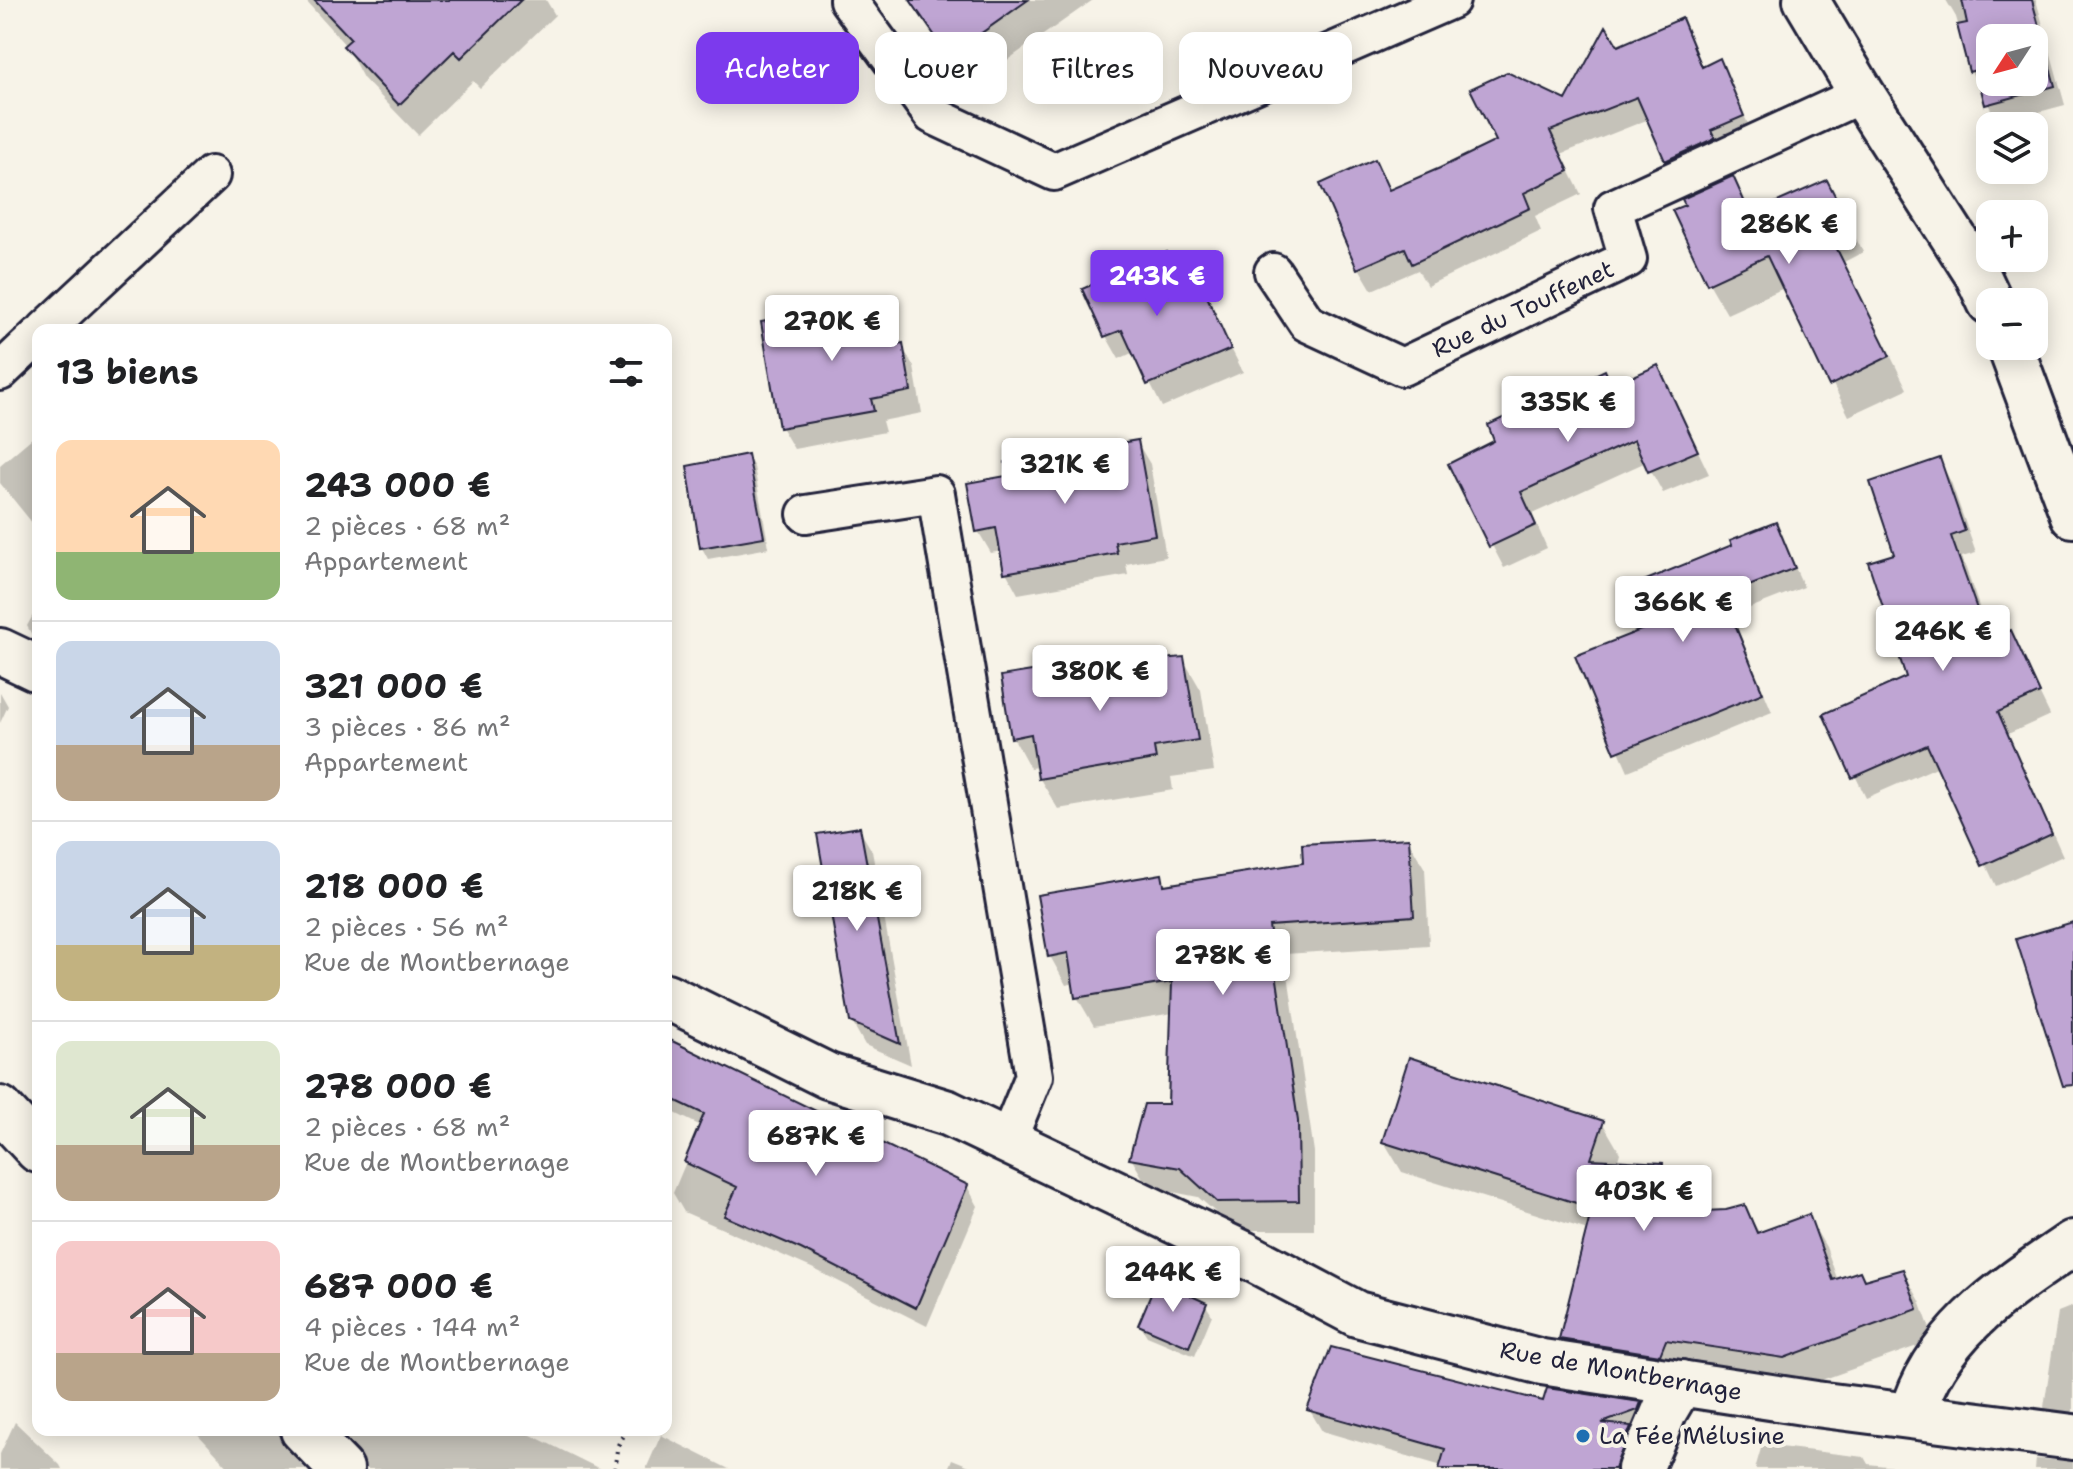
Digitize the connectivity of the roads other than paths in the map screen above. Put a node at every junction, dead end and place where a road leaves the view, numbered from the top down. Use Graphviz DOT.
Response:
graph roads {
  1 [pos="848,0"];
  2 [pos="1451,0"];
  3 [pos="1806,0"];
  4 [pos="1862,94"];
  5 [pos="211,175"];
  6 [pos="1273,272"];
  7 [pos="1984,288"];
  8 [pos="51,324"];
  9 [pos="32,342"];
  10 [pos="2015,360"];
  11 [pos="0,372"];
  12 [pos="806,514"];
  13 [pos="2073,515"];
  14 [pos="0,651"];
  15 [pos="32,666"];
  16 [pos="672,999"];
  17 [pos="1007,1142"];
  18 [pos="2073,1243"];
  19 [pos="1681,1383"];
  20 [pos="1912,1416"];
  21 [pos="309,1436"];
  22 [pos="2073,1437"];
  23 [pos="341,1469"];
  24 [pos="1640,1469"];
  1 -- 2 [label="lane"];
  3 -- 4 [label="street"];
  4 -- 6 [label="lane, Rue du Touffenet"];
  4 -- 7 [label="street"];
  5 -- 8 [label="lane"];
  9 -- 11 [label="lane"];
  10 -- 13 [label="street"];
  12 -- 17 [label="lane"];
  14 -- 15 [label="street"];
  16 -- 17 [label="street, Rue de Montbernage"];
  17 -- 19 [label="street, Rue de Montbernage"];
  18 -- 20 [label="street"];
  19 -- 20 [label="street, Rue de Montbernage"];
  19 -- 24 [label="street"];
  20 -- 22 [label="street, Rue de Montbernage"];
  21 -- 23 [label="street"];
}
